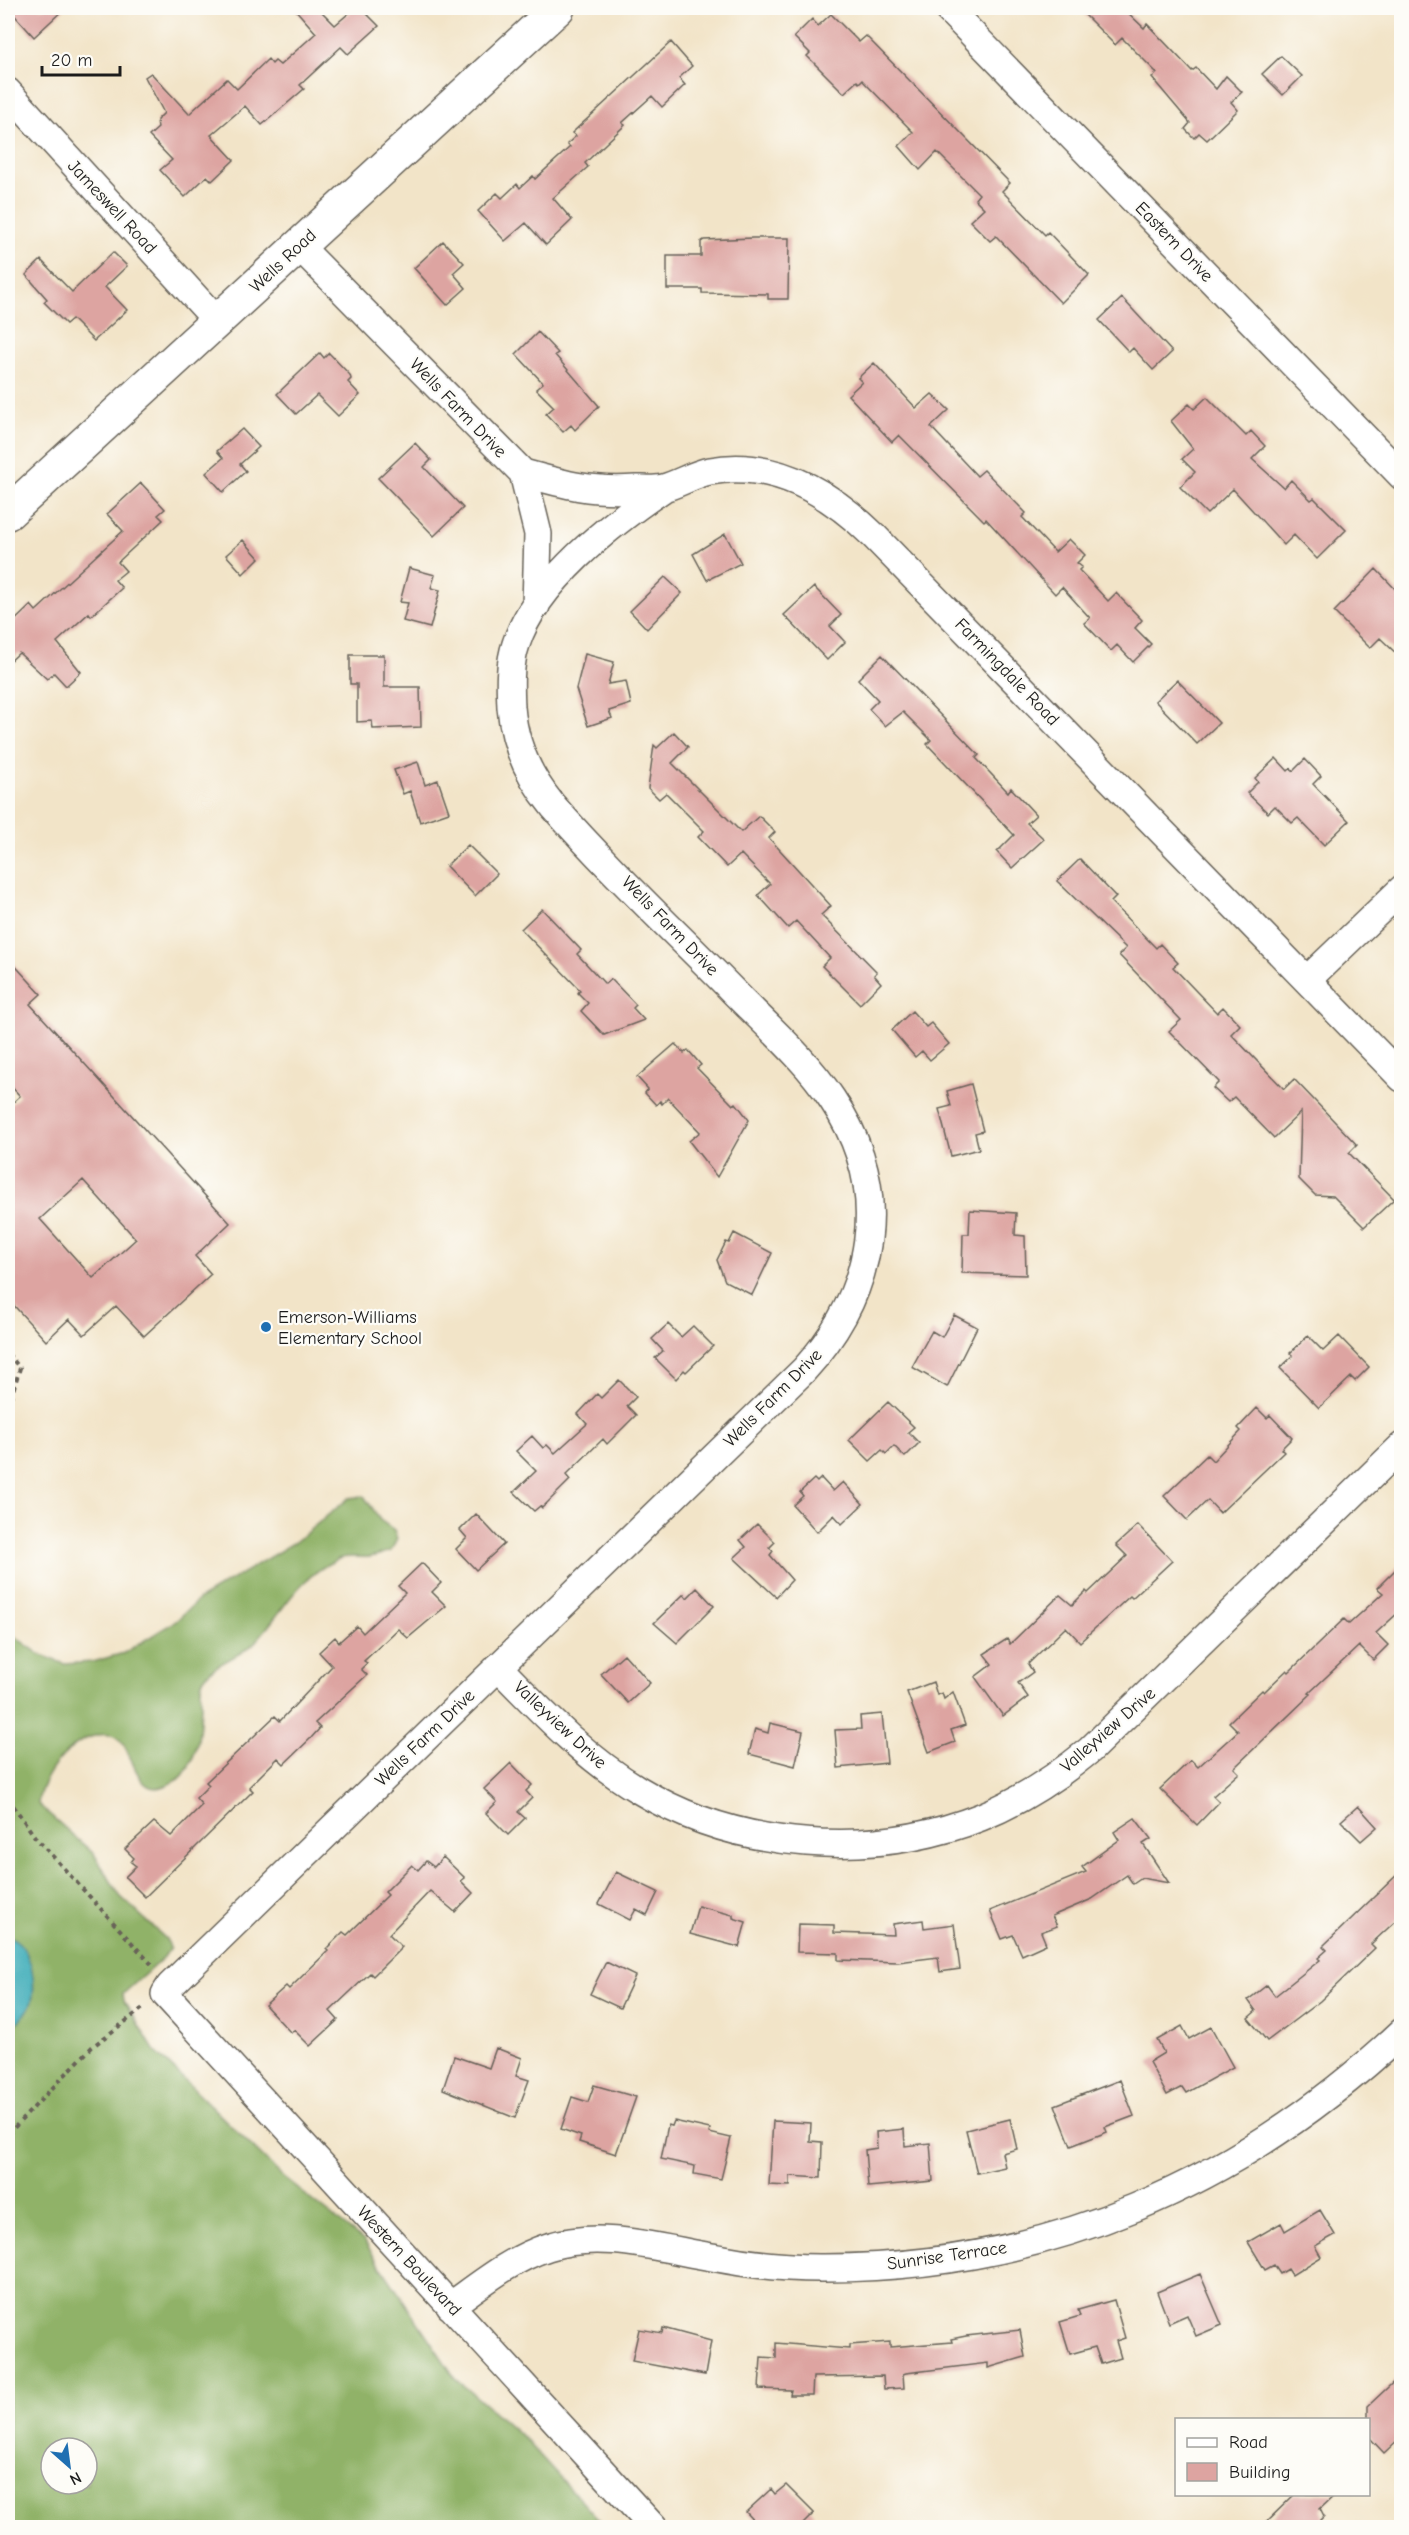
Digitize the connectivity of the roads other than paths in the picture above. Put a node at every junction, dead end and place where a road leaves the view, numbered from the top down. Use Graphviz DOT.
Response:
graph roads {
  1 [pos="558,8"];
  2 [pos="947,8"];
  3 [pos="8,92"];
  4 [pos="299,246"];
  5 [pos="217,321"];
  6 [pos="523,474"];
  7 [pos="1401,476"];
  8 [pos="664,488"];
  9 [pos="8,513"];
  10 [pos="536,606"];
  11 [pos="1401,889"];
  12 [pos="1307,980"];
  13 [pos="1401,1078"];
  14 [pos="1401,1446"];
  15 [pos="498,1667"];
  16 [pos="167,1990"];
  17 [pos="1401,2032"];
  18 [pos="450,2306"];
  19 [pos="654,2528"];
  1 -- 4 [label="main road, Wells Road"];
  2 -- 7 [label="street, Eastern Drive"];
  3 -- 5 [label="street, Jameswell Road"];
  4 -- 5 [label="main road, Wells Road"];
  4 -- 6 [label="street, Wells Farm Drive"];
  5 -- 9 [label="main road, Wells Road"];
  6 -- 8 [label="street, Farmingdale Road"];
  6 -- 10 [label="street, Wells Farm Drive"];
  8 -- 10 [label="street, Wells Farm Drive"];
  8 -- 12 [label="street, Farmingdale Road"];
  10 -- 15 [label="street, Wells Farm Drive"];
  11 -- 12 [label="street"];
  12 -- 13 [label="street, Farmingdale Road"];
  14 -- 15 [label="street, Valleyview Drive"];
  15 -- 16 [label="street, Wells Farm Drive"];
  16 -- 18 [label="street, Western Boulevard"];
  17 -- 18 [label="street, Sunrise Terrace"];
  18 -- 19 [label="street, Western Boulevard"];
}
